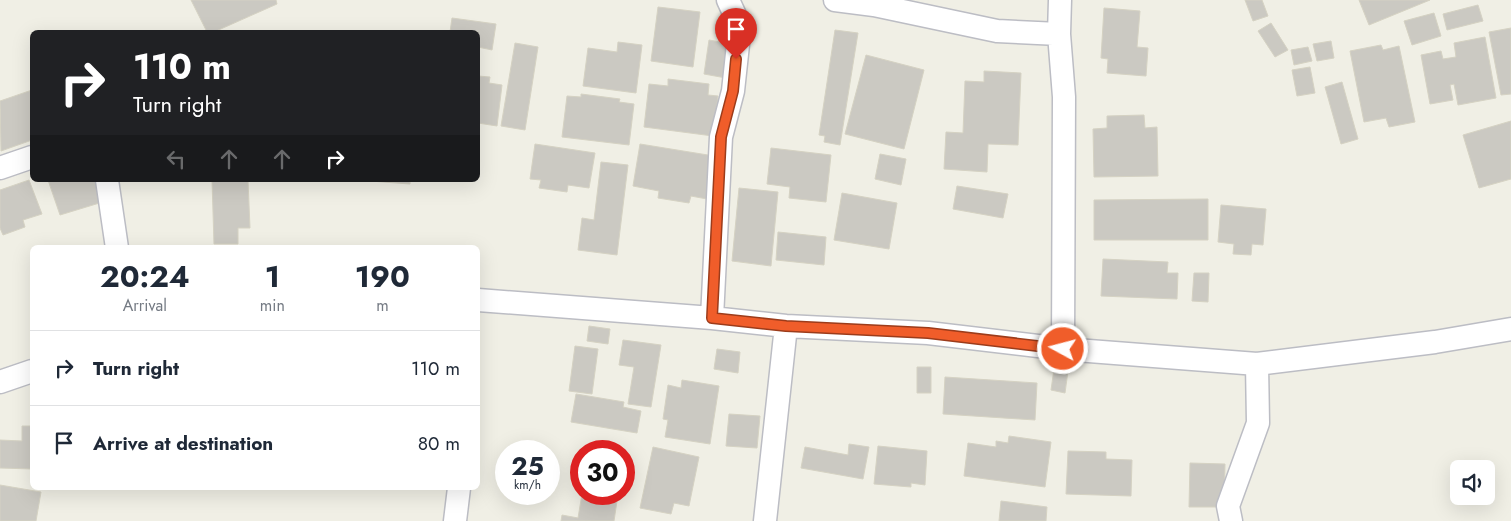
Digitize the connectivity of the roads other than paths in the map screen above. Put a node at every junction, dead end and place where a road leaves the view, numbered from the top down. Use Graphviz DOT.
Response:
graph roads {
  1 [pos="728,0"];
  2 [pos="835,0"];
  3 [pos="1060,0"];
  4 [pos="1059,34"];
  5 [pos="30,158"];
  6 [pos="0,168"];
  7 [pos="107,182"];
  8 [pos="117,245"];
  9 [pos="480,300"];
  10 [pos="712,318"];
  11 [pos="786,326"];
  12 [pos="1511,329"];
  13 [pos="1063,349"];
  14 [pos="1257,364"];
  15 [pos="30,372"];
  16 [pos="0,382"];
  17 [pos="459,490"];
  18 [pos="455,521"];
  19 [pos="765,521"];
  20 [pos="1232,521"];
  1 -- 10 [label="street"];
  2 -- 4 [label="street"];
  3 -- 4 [label="street"];
  4 -- 13 [label="street"];
  5 -- 6 [label="street"];
  7 -- 8 [label="street"];
  9 -- 10 [label="street"];
  10 -- 11 [label="street"];
  11 -- 13 [label="street"];
  11 -- 19 [label="street"];
  12 -- 14 [label="street"];
  13 -- 14 [label="street"];
  14 -- 20 [label="street"];
  15 -- 16 [label="street"];
  17 -- 18 [label="street"];
}
